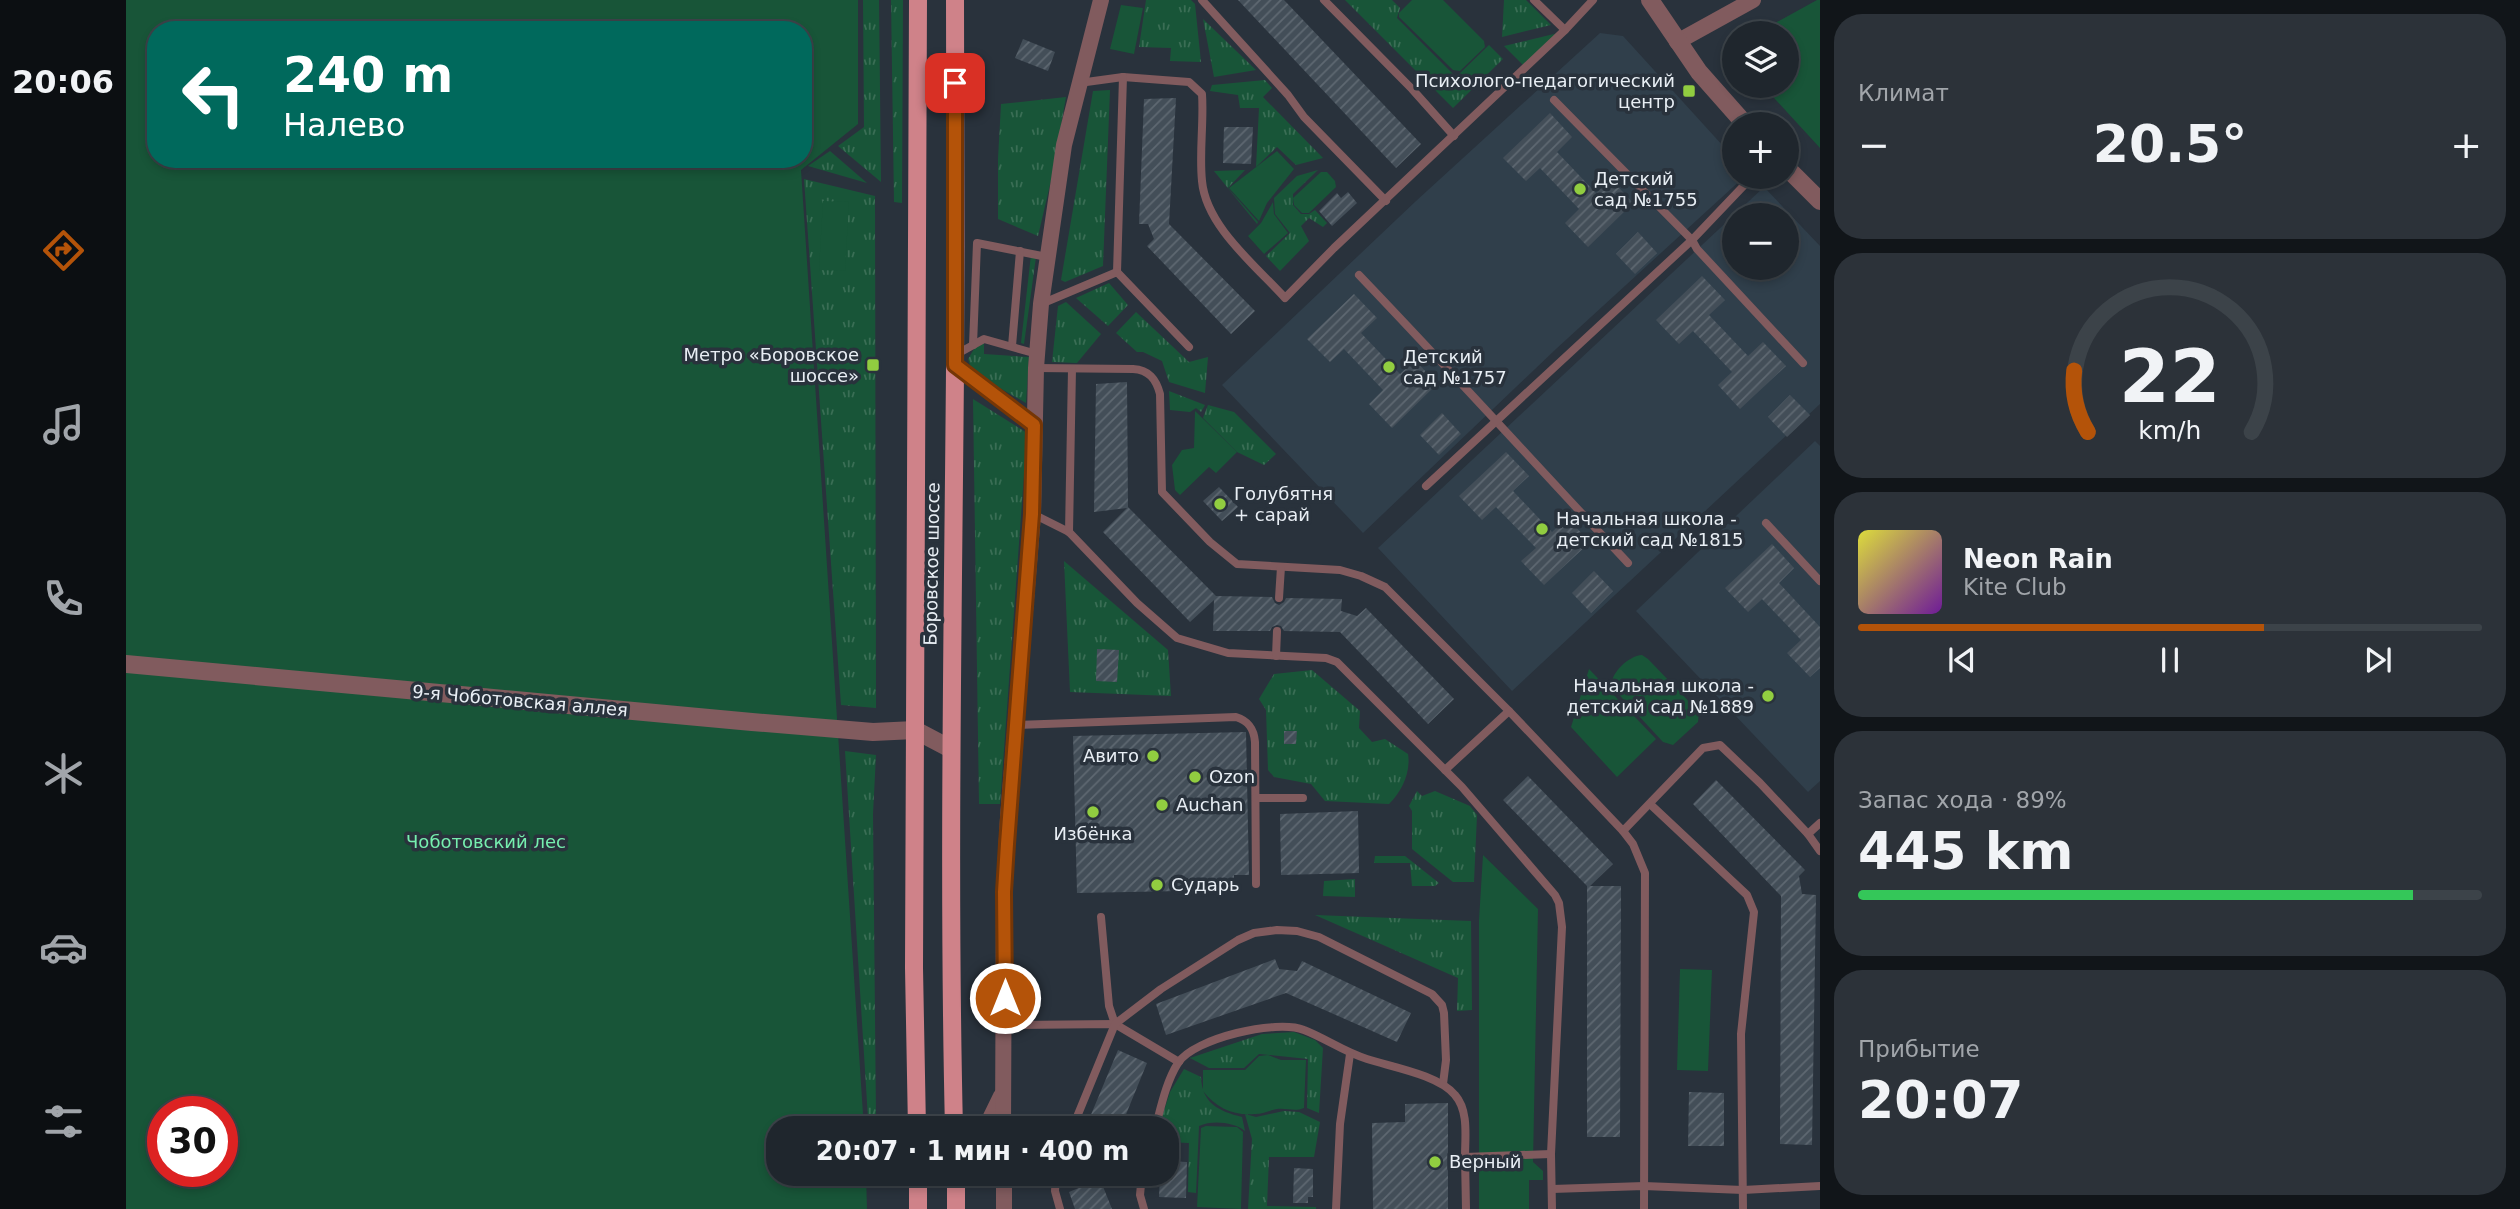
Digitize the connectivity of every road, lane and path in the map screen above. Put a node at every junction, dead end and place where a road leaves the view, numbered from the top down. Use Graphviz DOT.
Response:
graph roads {
  1 [pos="918,0"];
  2 [pos="955,0"];
  3 [pos="1101,0"];
  4 [pos="1202,0"];
  5 [pos="1324,0"];
  6 [pos="1534,0"];
  7 [pos="1593,0"];
  8 [pos="1650,0"];
  9 [pos="1753,0"];
  10 [pos="1565,30"];
  11 [pos="1677,42"];
  12 [pos="1123,77"];
  13 [pos="1079,83"];
  14 [pos="1554,100"];
  15 [pos="1734,112"];
  16 [pos="1454,136"];
  17 [pos="1799,180"];
  18 [pos="1741,189"];
  19 [pos="1386,201"];
  20 [pos="1820,201"];
  21 [pos="1692,240"];
  22 [pos="1020,251"];
  23 [pos="1046,257"];
  24 [pos="1117,272"];
  25 [pos="1359,275"];
  26 [pos="1041,304"];
  27 [pos="973,345"];
  28 [pos="1012,346"];
  29 [pos="1189,347"];
  30 [pos="955,360"];
  31 [pos="1037,361"];
  32 [pos="1803,363"];
  33 [pos="1072,369"];
  34 [pos="1497,420"];
  35 [pos="1034,425"];
  36 [pos="1426,486"];
  37 [pos="1032,514"];
  38 [pos="1766,523"];
  39 [pos="1069,532"];
  40 [pos="1628,563"];
  41 [pos="1281,567"];
  42 [pos="1820,581"];
  43 [pos="1279,598"];
  44 [pos="1277,631"];
  45 [pos="1276,656"];
  46 [pos="126,664"];
  47 [pos="1509,711"];
  48 [pos="1017,724"];
  49 [pos="915,730"];
  50 [pos="951,748"];
  51 [pos="1446,770"];
  52 [pos="1256,798"];
  53 [pos="1303,798"];
  54 [pos="1650,804"];
  55 [pos="1820,823"];
  56 [pos="1623,831"];
  57 [pos="1808,834"];
  58 [pos="1820,851"];
  59 [pos="1256,884"];
  60 [pos="1101,917"];
  61 [pos="1115,1024"];
  62 [pos="1005,1025"];
  63 [pos="1350,1054"];
  64 [pos="1179,1062"];
  65 [pos="1443,1084"];
  66 [pos="1003,1092"];
  67 [pos="917,1116"];
  68 [pos="954,1116"];
  69 [pos="991,1116"];
  70 [pos="1003,1116"];
  71 [pos="1077,1116"];
  72 [pos="1159,1116"];
  73 [pos="1551,1154"];
  74 [pos="1465,1157"];
  75 [pos="918,1186"];
  76 [pos="957,1186"];
  77 [pos="1003,1186"];
  78 [pos="1055,1186"];
  79 [pos="1141,1186"];
  80 [pos="1644,1186"];
  81 [pos="1820,1186"];
  82 [pos="1552,1189"];
  83 [pos="1743,1190"];
  84 [pos="918,1209"];
  85 [pos="956,1209"];
  86 [pos="1004,1209"];
  87 [pos="1060,1209"];
  88 [pos="1144,1209"];
  89 [pos="1336,1209"];
  90 [pos="1466,1209"];
  91 [pos="1552,1209"];
  92 [pos="1644,1209"];
  93 [pos="1743,1209"];
  1 -- 49 [label="main road, Боровское шоссе"];
  2 -- 30 [label="main road, Боровское шоссе"];
  3 -- 13 [label="street"];
  4 -- 19 [label="lane"];
  5 -- 16 [label="lane"];
  6 -- 10 [label="lane"];
  7 -- 10 [label="lane"];
  8 -- 11 [label="street"];
  9 -- 11 [label="street"];
  10 -- 16 [label="lane"];
  11 -- 15 [label="street"];
  12 -- 13 [label="lane"];
  12 -- 19 [label="lane"];
  12 -- 24 [label="lane"];
  13 -- 23 [label="street"];
  14 -- 21 [label="lane"];
  16 -- 19 [label="lane"];
  17 -- 20 [label="street"];
  18 -- 21 [label="lane"];
  21 -- 32 [label="lane"];
  21 -- 34 [label="lane"];
  22 -- 23 [label="lane"];
  22 -- 27 [label="lane"];
  22 -- 28 [label="lane"];
  23 -- 26 [label="street"];
  24 -- 26 [label="lane"];
  24 -- 29 [label="lane"];
  25 -- 34 [label="lane"];
  26 -- 31 [label="street"];
  27 -- 28 [label="lane"];
  27 -- 30 [label="lane"];
  28 -- 31 [label="lane"];
  30 -- 35 [label="street"];
  30 -- 50 [label="main road, Боровское шоссе"];
  31 -- 33 [label="lane"];
  31 -- 35 [label="street"];
  33 -- 39 [label="lane"];
  33 -- 41 [label="lane"];
  34 -- 36 [label="lane"];
  34 -- 40 [label="lane"];
  35 -- 37 [label="street"];
  37 -- 39 [label="lane"];
  37 -- 48 [label="street"];
  38 -- 42 [label="lane"];
  39 -- 45 [label="lane"];
  41 -- 43 [label="lane"];
  41 -- 47 [label="lane"];
  44 -- 45 [label="lane"];
  45 -- 51 [label="lane"];
  46 -- 49 [label="street, 9-я Чоботовская аллея"];
  47 -- 51 [label="lane"];
  47 -- 56 [label="lane"];
  48 -- 52 [label="lane"];
  48 -- 62 [label="street"];
  49 -- 50 [label="street"];
  49 -- 67 [label="main road, Боровское шоссе"];
  50 -- 68 [label="main road, Боровское шоссе"];
  51 -- 73 [label="lane"];
  52 -- 53 [label="lane"];
  52 -- 59 [label="lane"];
  54 -- 56 [label="lane"];
  54 -- 57 [label="lane"];
  54 -- 83 [label="lane"];
  55 -- 57 [label="lane"];
  56 -- 80 [label="lane"];
  57 -- 58 [label="lane"];
  60 -- 61 [label="lane"];
  61 -- 62 [label="lane"];
  61 -- 64 [label="lane"];
  61 -- 65 [label="lane"];
  61 -- 71 [label="lane"];
  62 -- 66 [label="street"];
  63 -- 64 [label="lane"];
  63 -- 65 [label="lane"];
  63 -- 89 [label="lane"];
  64 -- 72 [label="lane"];
  65 -- 74 [label="lane"];
  66 -- 69 [label="street"];
  66 -- 70 [label="street"];
  73 -- 74 [label="lane"];
  73 -- 82 [label="lane"];
  74 -- 90 [label="lane"];
  75 -- 84 [label="main road"];
  76 -- 85 [label="main road"];
  77 -- 86 [label="street"];
  78 -- 87 [label="lane"];
  79 -- 88 [label="lane"];
  80 -- 82 [label="lane"];
  80 -- 83 [label="lane"];
  80 -- 92 [label="lane"];
  81 -- 83 [label="lane"];
  82 -- 91 [label="lane"];
  83 -- 93 [label="lane"];
}
